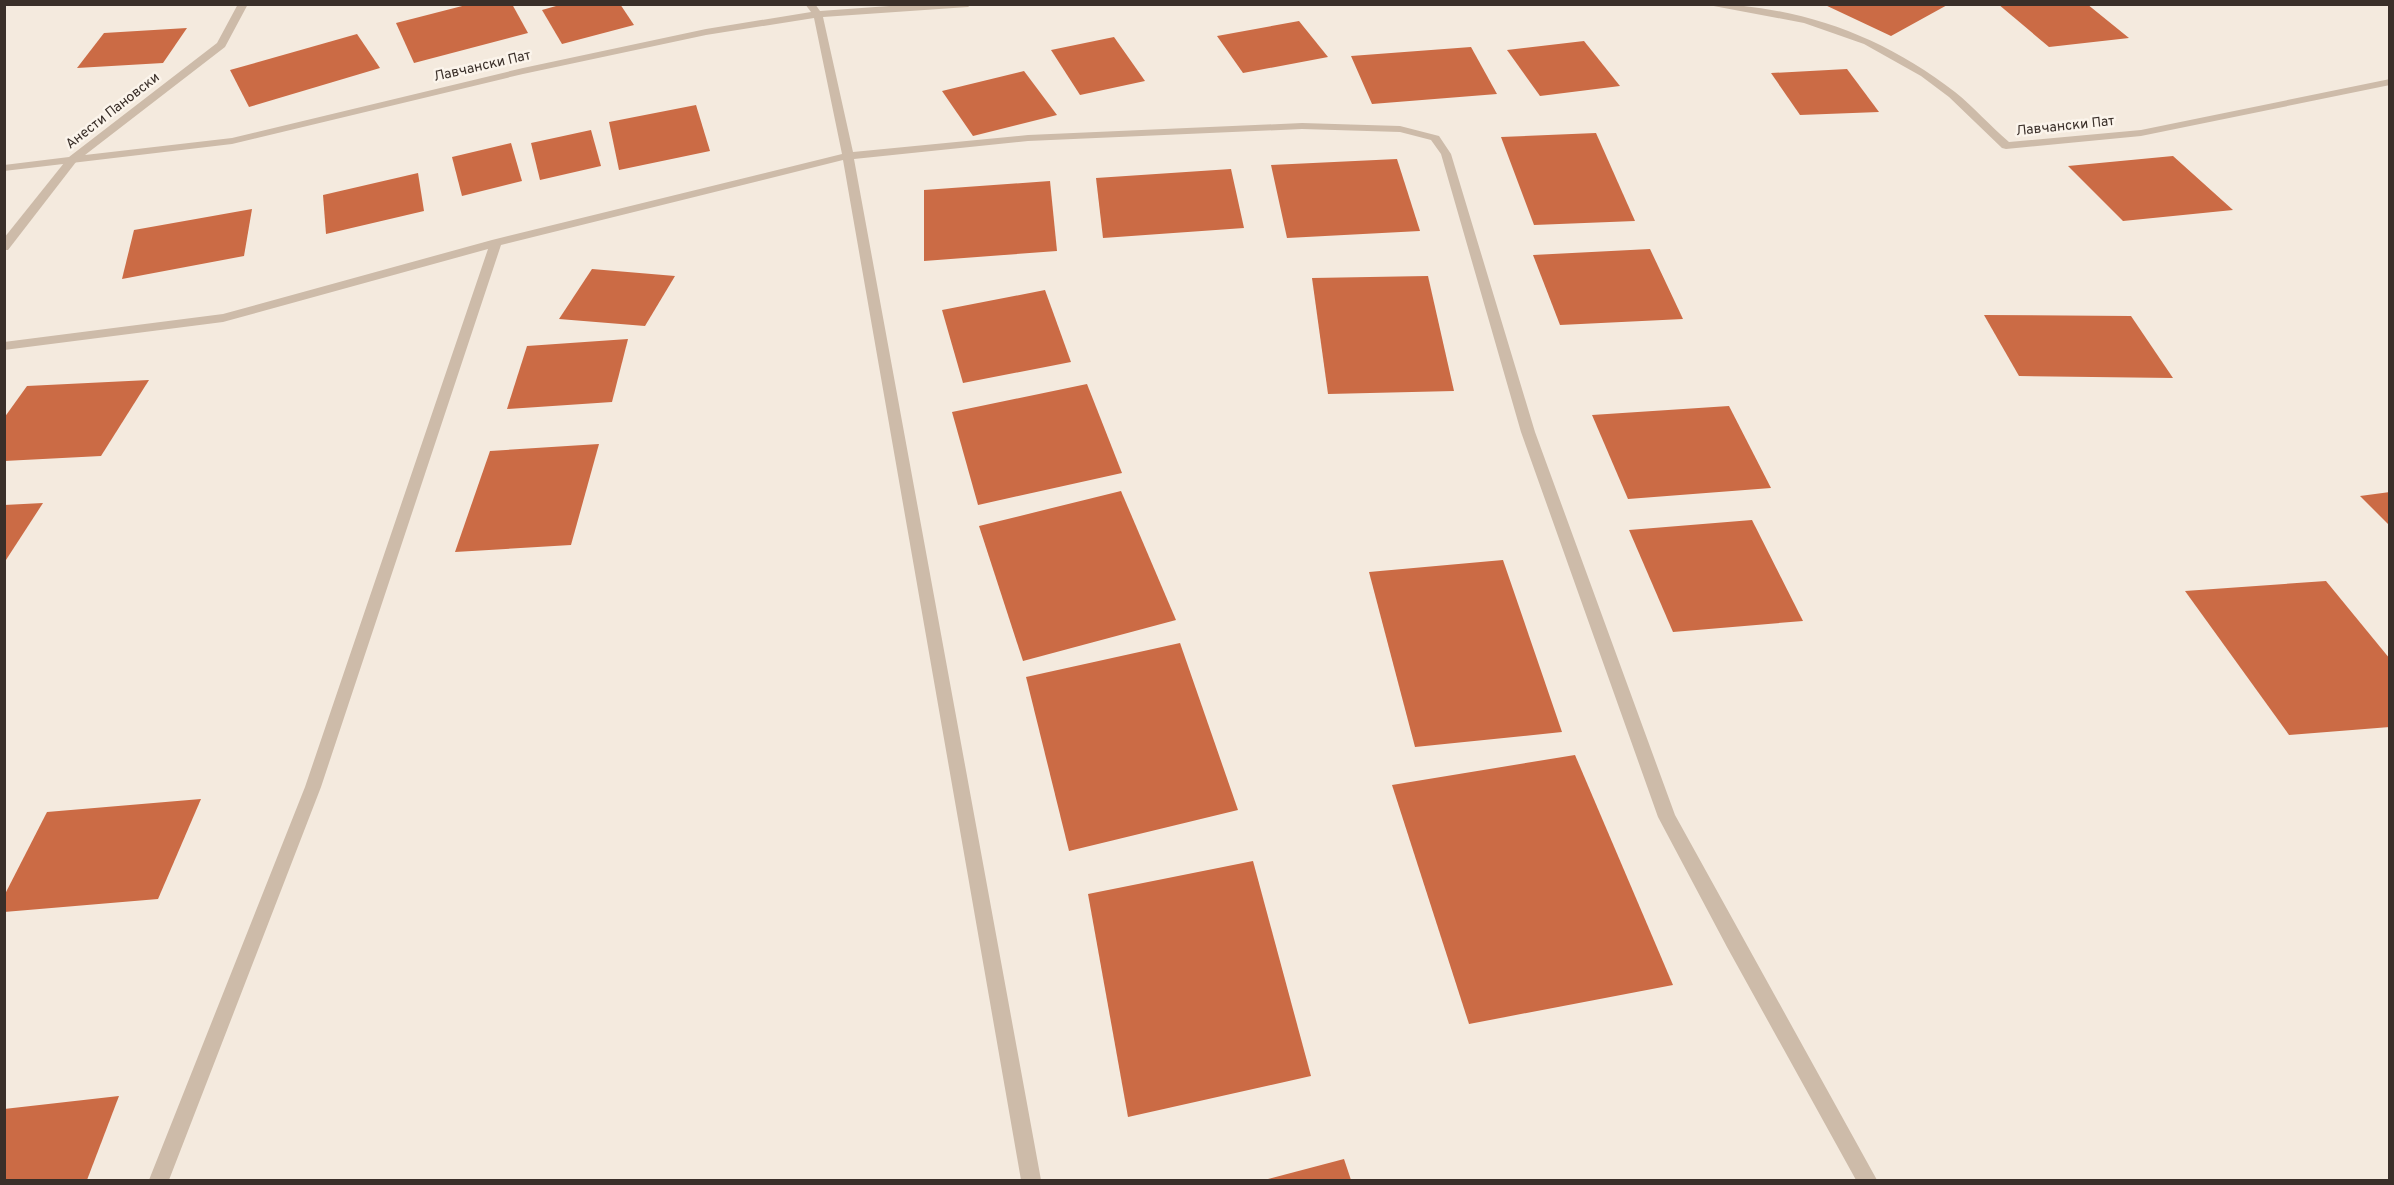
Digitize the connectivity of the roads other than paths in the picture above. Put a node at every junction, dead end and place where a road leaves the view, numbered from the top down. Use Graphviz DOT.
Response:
graph roads {
  1 [pos="243,4"];
  2 [pos="968,4"];
  3 [pos="1707,4"];
  4 [pos="813,10"];
  5 [pos="2390,82"];
  6 [pos="848,156"];
  7 [pos="72,160"];
  8 [pos="4,168"];
  9 [pos="496,243"];
  10 [pos="4,247"];
  11 [pos="4,346"];
  12 [pos="159,1180"];
  13 [pos="1031,1180"];
  14 [pos="1867,1180"];
  1 -- 7 [label="street, Анести Пановски"];
  2 -- 4 [label="street, Лавчански Пат"];
  3 -- 5 [label="street, Лавчански Пат"];
  4 -- 6 [label="street"];
  4 -- 7 [label="street, Лавчански Пат"];
  6 -- 9 [label="street"];
  6 -- 13 [label="street"];
  6 -- 14 [label="street"];
  7 -- 8 [label="street, Лавчански Пат"];
  7 -- 10 [label="street, Анести Пановски"];
  9 -- 11 [label="street"];
  9 -- 12 [label="street"];
}
